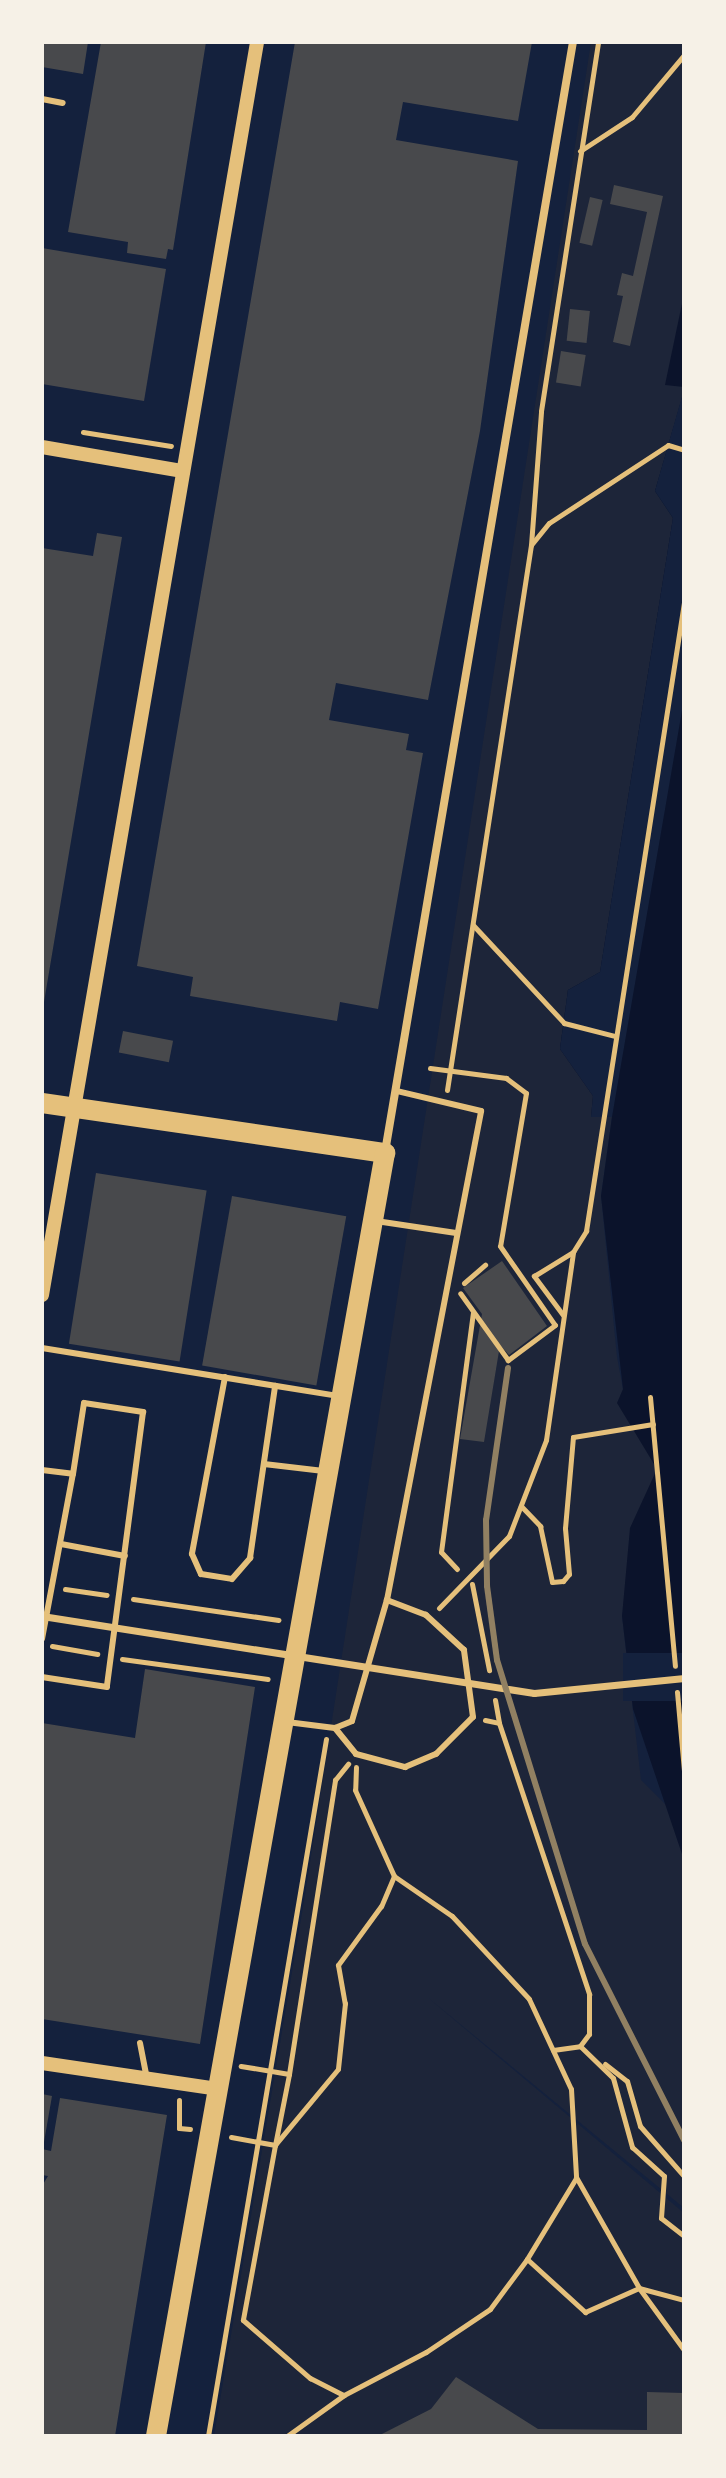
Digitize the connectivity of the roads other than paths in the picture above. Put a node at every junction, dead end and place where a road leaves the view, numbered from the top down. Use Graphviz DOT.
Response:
graph roads {
  1 [pos="257,42"];
  2 [pos="573,42"];
  3 [pos="42,99"];
  4 [pos="63,103"];
  5 [pos="42,447"];
  6 [pos="183,471"];
  7 [pos="397,1091"];
  8 [pos="42,1103"];
  9 [pos="73,1107"];
  10 [pos="385,1153"];
  11 [pos="375,1220"];
  12 [pos="456,1233"];
  13 [pos="42,1295"];
  14 [pos="42,1348"];
  15 [pos="225,1377"];
  16 [pos="275,1386"];
  17 [pos="342,1397"];
  18 [pos="264,1464"];
  19 [pos="42,1470"];
  20 [pos="329,1471"];
  21 [pos="73,1474"];
  22 [pos="61,1544"];
  23 [pos="125,1556"];
  24 [pos="387,1600"];
  25 [pos="42,1616"];
  26 [pos="42,1642"];
  27 [pos="42,1677"];
  28 [pos="684,1678"];
  29 [pos="283,1721"];
  30 [pos="331,1727"];
  31 [pos="140,2043"];
  32 [pos="42,2063"];
  33 [pos="147,2079"];
  34 [pos="219,2089"];
  35 [pos="156,2436"];
  1 -- 6 [label="street"];
  2 -- 7 [label="street"];
  3 -- 4 [label="lane"];
  5 -- 6 [label="street"];
  6 -- 9 [label="street"];
  7 -- 10 [label="street"];
  7 -- 12 [label="lane"];
  8 -- 9 [label="main road"];
  9 -- 10 [label="main road"];
  9 -- 13 [label="street"];
  10 -- 11 [label="main road"];
  11 -- 12 [label="lane"];
  11 -- 17 [label="main road"];
  12 -- 24 [label="lane"];
  14 -- 15 [label="lane"];
  15 -- 16 [label="lane"];
  15 -- 18 [label="lane"];
  16 -- 17 [label="lane"];
  16 -- 18 [label="lane"];
  17 -- 20 [label="main road"];
  18 -- 20 [label="lane"];
  19 -- 21 [label="lane"];
  20 -- 29 [label="main road"];
  21 -- 22 [label="lane"];
  21 -- 23 [label="lane"];
  22 -- 23 [label="lane"];
  22 -- 26 [label="lane"];
  23 -- 27 [label="lane"];
  24 -- 30 [label="lane"];
  24 -- 30 [label="lane"];
  25 -- 28 [label="street"];
  29 -- 30 [label="lane"];
  29 -- 34 [label="main road"];
  31 -- 33 [label="lane"];
  32 -- 33 [label="street"];
  33 -- 34 [label="street"];
  34 -- 35 [label="main road"];
}
